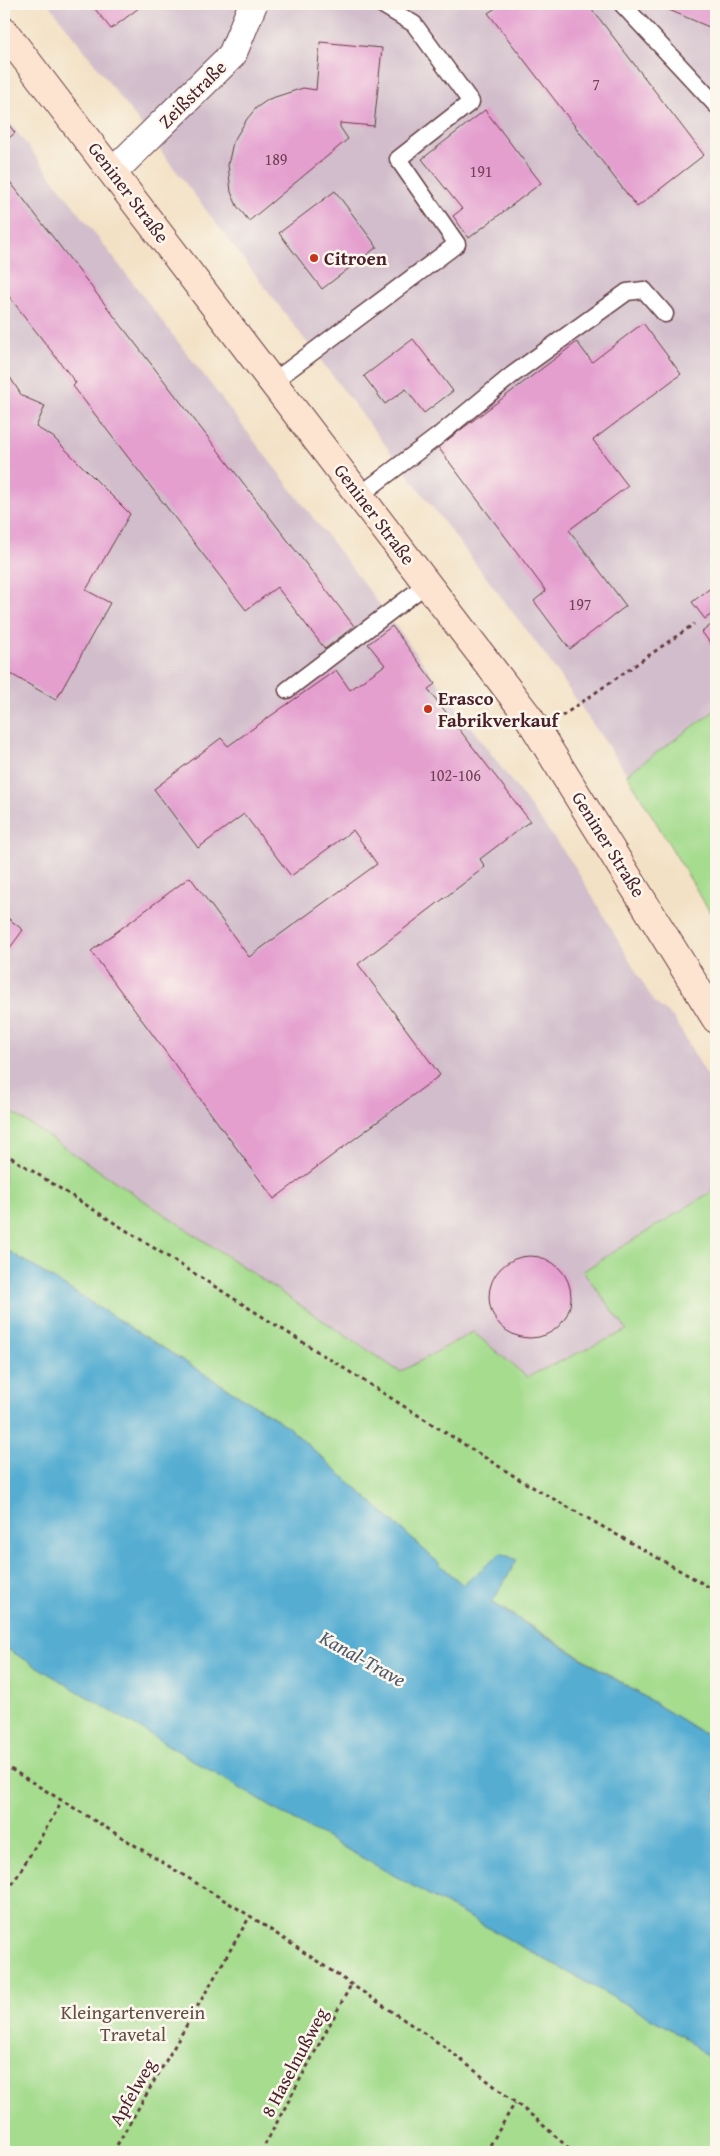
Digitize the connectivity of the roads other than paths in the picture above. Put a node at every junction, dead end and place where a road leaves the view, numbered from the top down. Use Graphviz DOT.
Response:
graph roads {
  1 [pos="253,4"];
  2 [pos="381,4"];
  3 [pos="622,4"];
  4 [pos="9,46"];
  5 [pos="716,105"];
  6 [pos="113,172"];
  7 [pos="665,314"];
  8 [pos="274,381"];
  9 [pos="360,495"];
  10 [pos="428,583"];
  11 [pos="287,690"];
  12 [pos="716,1019"];
  1 -- 6 [label="street, Zeißstraße"];
  2 -- 8 [label="lane"];
  3 -- 5 [label="lane"];
  4 -- 6 [label="main road, Geniner Straße"];
  6 -- 8 [label="main road, Geniner Straße"];
  7 -- 9 [label="lane"];
  8 -- 9 [label="main road, Geniner Straße"];
  9 -- 10 [label="main road, Geniner Straße"];
  10 -- 11 [label="lane"];
  10 -- 12 [label="main road, Geniner Straße"];
}
